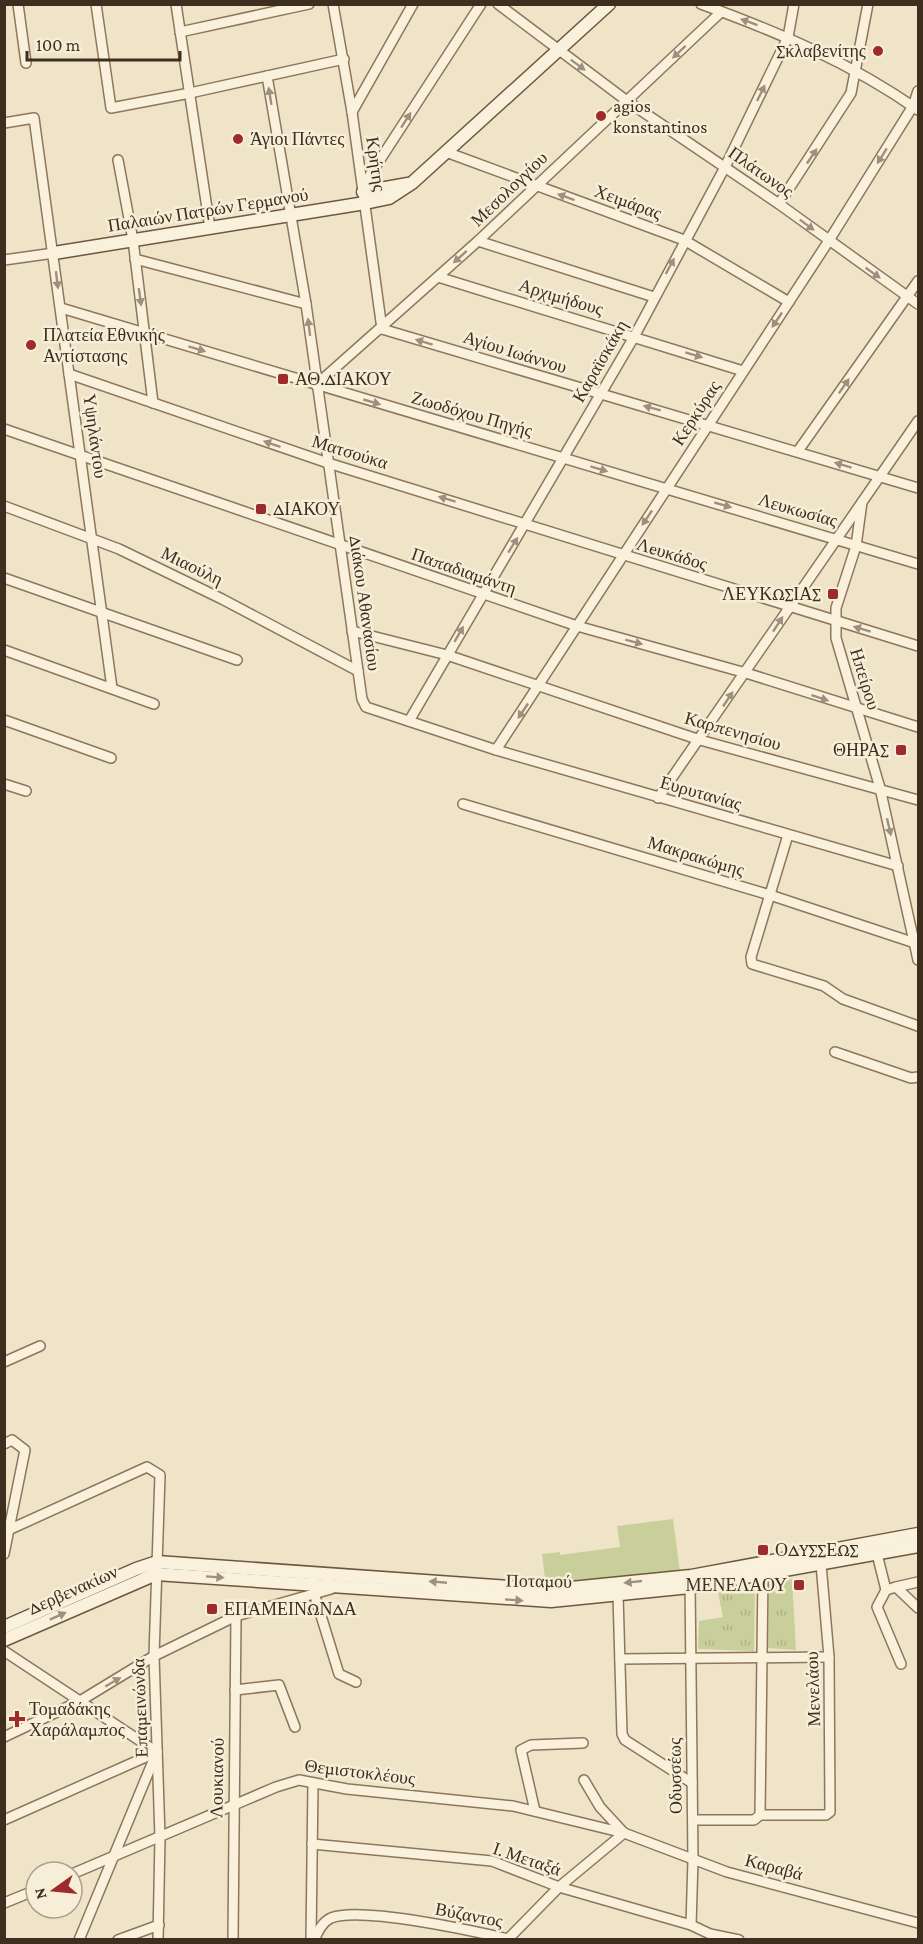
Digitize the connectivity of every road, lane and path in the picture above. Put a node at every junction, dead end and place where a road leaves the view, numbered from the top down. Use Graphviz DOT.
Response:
graph roads {
  1 [pos="18,4"];
  2 [pos="96,4"];
  3 [pos="176,4"];
  4 [pos="309,4"];
  5 [pos="333,4"];
  6 [pos="413,4"];
  7 [pos="481,4"];
  8 [pos="498,4"];
  9 [pos="609,4"];
  10 [pos="700,4"];
  11 [pos="794,4"];
  12 [pos="868,4"];
  13 [pos="721,12"];
  14 [pos="180,32"];
  15 [pos="788,37"];
  16 [pos="560,50"];
  17 [pos="344,59"];
  18 [pos="26,63"];
  19 [pos="855,70"];
  20 [pos="267,76"];
  21 [pos="918,91"];
  22 [pos="190,93"];
  23 [pos="627,101"];
  24 [pos="916,108"];
  25 [pos="352,112"];
  26 [pos="4,123"];
  27 [pos="446,152"];
  28 [pos="118,160"];
  29 [pos="725,167"];
  30 [pos="535,186"];
  31 [pos="364,194"];
  32 [pos="779,204"];
  33 [pos="290,216"];
  34 [pos="210,228"];
  35 [pos="132,240"];
  36 [pos="684,240"];
  37 [pos="478,242"];
  38 [pos="828,242"];
  39 [pos="54,253"];
  40 [pos="135,259"];
  41 [pos="4,260"];
  42 [pos="438,277"];
  43 [pos="918,281"];
  44 [pos="906,296"];
  45 [pos="654,297"];
  46 [pos="789,302"];
  47 [pos="306,303"];
  48 [pos="918,304"];
  49 [pos="61,308"];
  50 [pos="382,329"];
  51 [pos="145,333"];
  52 [pos="634,337"];
  53 [pos="743,370"];
  54 [pos="69,374"];
  55 [pos="316,385"];
  56 [pos="599,394"];
  57 [pos="153,403"];
  58 [pos="708,424"];
  59 [pos="917,427"];
  60 [pos="4,429"];
  61 [pos="798,451"];
  62 [pos="81,457"];
  63 [pos="564,458"];
  64 [pos="328,463"];
  65 [pos="880,476"];
  66 [pos="918,488"];
  67 [pos="667,489"];
  68 [pos="862,502"];
  69 [pos="4,506"];
  70 [pos="527,523"];
  71 [pos="93,538"];
  72 [pos="836,538"];
  73 [pos="339,545"];
  74 [pos="856,546"];
  75 [pos="622,556"];
  76 [pos="918,564"];
  77 [pos="4,578"];
  78 [pos="482,595"];
  79 [pos="789,606"];
  80 [pos="103,611"];
  81 [pos="835,621"];
  82 [pos="577,626"];
  83 [pos="352,631"];
  84 [pos="918,646"];
  85 [pos="4,650"];
  86 [pos="447,655"];
  87 [pos="237,660"];
  88 [pos="358,671"];
  89 [pos="746,673"];
  90 [pos="540,687"];
  91 [pos="112,688"];
  92 [pos="154,704"];
  93 [pos="366,707"];
  94 [pos="857,710"];
  95 [pos="4,720"];
  96 [pos="409,721"];
  97 [pos="918,727"];
  98 [pos="700,740"];
  99 [pos="496,750"];
  100 [pos="111,758"];
  101 [pos="4,784"];
  102 [pos="880,788"];
  103 [pos="26,791"];
  104 [pos="658,798"];
  105 [pos="918,800"];
  106 [pos="464,804"];
  107 [pos="788,835"];
  108 [pos="898,866"];
  109 [pos="771,895"];
  110 [pos="917,943"];
  111 [pos="918,960"];
  112 [pos="918,1026"];
  113 [pos="835,1052"];
  114 [pos="918,1077"];
  115 [pos="40,1346"];
  116 [pos="4,1362"];
  117 [pos="4,1443"];
  118 [pos="7,1531"];
  119 [pos="918,1534"];
  120 [pos="918,1546"];
  121 [pos="4,1554"];
  122 [pos="877,1554"];
  123 [pos="821,1564"];
  124 [pos="157,1568"];
  125 [pos="763,1574"];
  126 [pos="690,1581"];
  127 [pos="918,1581"];
  128 [pos="341,1586"];
  129 [pos="896,1587"];
  130 [pos="886,1590"];
  131 [pos="314,1593"];
  132 [pos="618,1595"];
  133 [pos="918,1608"];
  134 [pos="236,1616"];
  135 [pos="5,1626"];
  136 [pos="4,1640"];
  137 [pos="4,1651"];
  138 [pos="154,1656"];
  139 [pos="829,1657"];
  140 [pos="690,1658"];
  141 [pos="761,1658"];
  142 [pos="620,1659"];
  143 [pos="902,1664"];
  144 [pos="356,1682"];
  145 [pos="235,1690"];
  146 [pos="80,1701"];
  147 [pos="295,1727"];
  148 [pos="4,1737"];
  149 [pos="584,1743"];
  150 [pos="157,1752"];
  151 [pos="584,1780"];
  152 [pos="692,1783"];
  153 [pos="313,1784"];
  154 [pos="233,1805"];
  155 [pos="535,1811"];
  156 [pos="760,1815"];
  157 [pos="4,1820"];
  158 [pos="693,1820"];
  159 [pos="624,1833"];
  160 [pos="160,1837"];
  161 [pos="312,1844"];
  162 [pos="112,1856"];
  163 [pos="693,1860"];
  164 [pos="84,1869"];
  165 [pos="559,1887"];
  166 [pos="24,1895"];
  167 [pos="4,1903"];
  168 [pos="918,1923"];
  169 [pos="159,1924"];
  170 [pos="691,1924"];
  171 [pos="79,1940"];
  172 [pos="118,1940"];
  173 [pos="159,1940"];
  174 [pos="233,1940"];
  175 [pos="313,1940"];
  176 [pos="508,1940"];
  177 [pos="739,1940"];
  1 -- 18 [label="street"];
  2 -- 22 [label="street"];
  3 -- 14 [label="street"];
  4 -- 14 [label="street"];
  5 -- 17 [label="street, Κρήτης"];
  6 -- 25 [label="street"];
  31 -- 7 [label="street, one-way"];
  8 -- 16 [label="street, Πλάτωνος"];
  9 -- 16 [label="street, Παλαιών Πατρών Γερμανού"];
  10 -- 13 [label="street"];
  11 -- 15 [label="street, Καραϊσκάκη"];
  12 -- 19 [label="street"];
  15 -- 13 [label="street, one-way"];
  13 -- 23 [label="street, Μεσολογγίου, one-way"];
  14 -- 22 [label="street"];
  15 -- 19 [label="street"];
  29 -- 15 [label="street, Καραϊσκάκη, one-way"];
  16 -- 23 [label="street, Πλάτωνος, one-way"];
  16 -- 27 [label="street, Παλαιών Πατρών Γερμανού"];
  17 -- 20 [label="street"];
  17 -- 25 [label="street, Κρήτης"];
  19 -- 24 [label="street"];
  32 -- 19 [label="street, one-way"];
  20 -- 22 [label="street"];
  33 -- 20 [label="street, Διάκου Αθανασίου, one-way"];
  21 -- 24 [label="street, Κερκύρας"];
  22 -- 34 [label="street"];
  23 -- 29 [label="street, Πλάτωνος"];
  23 -- 30 [label="street, Μεσολογγίου"];
  24 -- 38 [label="street, Κερκύρας, one-way"];
  25 -- 31 [label="street, Κρήτης"];
  26 -- 39 [label="street, Υψηλάντου"];
  27 -- 30 [label="street, Χειμάρας"];
  27 -- 31 [label="street, Παλαιών Πατρών Γερμανού"];
  28 -- 35 [label="street"];
  29 -- 32 [label="street, Πλάτωνος"];
  29 -- 36 [label="street, Καραϊσκάκη"];
  36 -- 30 [label="street, Χειμάρας, one-way"];
  30 -- 37 [label="street, Μεσολογγίου"];
  31 -- 33 [label="street, Παλαιών Πατρών Γερμανού"];
  31 -- 50 [label="street, Κρήτης"];
  32 -- 38 [label="street, Πλάτωνος, one-way"];
  33 -- 34 [label="street, Παλαιών Πατρών Γερμανού"];
  33 -- 47 [label="street, Διάκου Αθανασίου"];
  34 -- 35 [label="street, Παλαιών Πατρών Γερμανού"];
  35 -- 39 [label="street, Παλαιών Πατρών Γερμανού"];
  35 -- 40 [label="street"];
  45 -- 36 [label="street, Καραϊσκάκη, one-way"];
  36 -- 46 [label="street, Χειμάρας"];
  37 -- 42 [label="street, Μεσολογγίου, one-way"];
  37 -- 45 [label="street"];
  38 -- 44 [label="street, Πλάτωνος, one-way"];
  38 -- 46 [label="street, Κερκύρας"];
  39 -- 41 [label="street, Παλαιών Πατρών Γερμανού"];
  39 -- 49 [label="street, Υψηλάντου, one-way"];
  40 -- 47 [label="street"];
  40 -- 51 [label="street, one-way"];
  42 -- 50 [label="street, Μεσολογγίου"];
  42 -- 52 [label="street, Αρχιμήδους"];
  43 -- 44 [label="street"];
  44 -- 48 [label="street, Πλάτωνος"];
  61 -- 44 [label="street, one-way"];
  45 -- 52 [label="street, Καραϊσκάκη"];
  46 -- 53 [label="street, Κερκύρας, one-way"];
  55 -- 47 [label="street, Διάκου Αθανασίου, one-way"];
  49 -- 51 [label="street, Ζωοδόχου Πηγής"];
  49 -- 54 [label="street, Υψηλάντου"];
  50 -- 55 [label="street, Μεσολογγίου"];
  56 -- 50 [label="street, Αγίου Ιωάννου, one-way"];
  51 -- 55 [label="street, Ζωοδόχου Πηγής, one-way"];
  51 -- 57 [label="street"];
  52 -- 53 [label="street, Αρχιμήδους, one-way"];
  52 -- 56 [label="street, Καραϊσκάκη"];
  53 -- 58 [label="street, Κερκύρας"];
  54 -- 57 [label="street, Ματσούκα"];
  54 -- 62 [label="street, Υψηλάντου"];
  55 -- 63 [label="street, Ζωοδόχου Πηγής, one-way"];
  55 -- 64 [label="street, Διάκου Αθανασίου"];
  58 -- 56 [label="street, Αγίου Ιωάννου, one-way"];
  56 -- 63 [label="street, Καραϊσκάκη"];
  64 -- 57 [label="street, Ματσούκα, one-way"];
  58 -- 61 [label="street, Αγίου Ιωάννου"];
  58 -- 67 [label="street, Κερκύρας"];
  59 -- 65 [label="street, Ηπείρου"];
  60 -- 62 [label="street, Παπαδιαμάντη"];
  65 -- 61 [label="street, Αγίου Ιωάννου, one-way"];
  62 -- 71 [label="street, Υψηλάντου"];
  62 -- 73 [label="street, Παπαδιαμάντη"];
  63 -- 67 [label="street, Ζωοδόχου Πηγής, one-way"];
  63 -- 70 [label="street, Καραϊσκάκη"];
  70 -- 64 [label="street, Ματσούκα, one-way"];
  64 -- 73 [label="street, Διάκου Αθανασίου"];
  65 -- 66 [label="street, Αγίου Ιωάννου"];
  65 -- 68 [label="street, Ηπείρου"];
  67 -- 72 [label="street, Λευκωσίας, one-way"];
  67 -- 75 [label="street, Κερκύρας, one-way"];
  68 -- 72 [label="street"];
  68 -- 74 [label="street, Ηπείρου"];
  69 -- 71 [label="street, Μιαούλη"];
  70 -- 75 [label="street, Ματσούκα"];
  78 -- 70 [label="street, Καραϊσκάκη, one-way"];
  71 -- 80 [label="street, Υψηλάντου"];
  71 -- 88 [label="street, Μιαούλη"];
  72 -- 74 [label="street, Λευκωσίας"];
  72 -- 79 [label="street"];
  73 -- 78 [label="street, Παπαδιαμάντη"];
  73 -- 83 [label="street, Διάκου Αθανασίου"];
  74 -- 76 [label="street, Λευκωσίας"];
  74 -- 81 [label="street, Ηπείρου"];
  75 -- 79 [label="street, Λeυκάδος"];
  75 -- 82 [label="street, Κερκύρας"];
  77 -- 80 [label="street"];
  78 -- 82 [label="street, Παπαδιαμάντη"];
  86 -- 78 [label="street, Καραϊσκάκη, one-way"];
  79 -- 81 [label="street, Λeυκάδος"];
  89 -- 79 [label="street, one-way"];
  80 -- 87 [label="street"];
  80 -- 91 [label="street, Υψηλάντου"];
  84 -- 81 [label="street, Λeυκάδος, one-way"];
  81 -- 94 [label="street, Ηπείρου"];
  82 -- 89 [label="street, Παπαδιαμάντη, one-way"];
  82 -- 90 [label="street, Κερκύρας"];
  83 -- 86 [label="street, Καρπενησίου"];
  83 -- 88 [label="street, Διάκου Αθανασίου"];
  85 -- 91 [label="street"];
  86 -- 90 [label="street, Καρπενησίου"];
  86 -- 96 [label="street, Καραϊσκάκη"];
  88 -- 93 [label="street, Διάκου Αθανασίου"];
  89 -- 94 [label="street, Παπαδιαμάντη, one-way"];
  98 -- 89 [label="street, one-way"];
  90 -- 98 [label="street, Καρπενησίου"];
  90 -- 99 [label="street, Κερκύρας, one-way"];
  91 -- 92 [label="street"];
  93 -- 96 [label="street, Ευρυτανίας"];
  94 -- 97 [label="street, Παπαδιαμάντη"];
  94 -- 102 [label="street, Ηπείρου"];
  95 -- 100 [label="street"];
  96 -- 99 [label="street, Ευρυτανίας"];
  98 -- 102 [label="street, Καρπενησίου"];
  98 -- 104 [label="street"];
  99 -- 104 [label="street, Ευρυτανίας"];
  101 -- 103 [label="street"];
  102 -- 105 [label="street, Καρπενησίου"];
  102 -- 108 [label="street, Ηπείρου, one-way"];
  104 -- 107 [label="street, Ευρυτανίας"];
  106 -- 109 [label="street, Μακρακώμης"];
  107 -- 108 [label="street, Ευρυτανίας"];
  107 -- 109 [label="street"];
  108 -- 110 [label="street, Ηπείρου"];
  109 -- 110 [label="street, Μακρακώμης"];
  109 -- 112 [label="street"];
  110 -- 111 [label="street, Ηπείρου"];
  113 -- 114 [label="street"];
  115 -- 116 [label="street"];
  117 -- 118 [label="street"];
  118 -- 121 [label="street"];
  118 -- 124 [label="street, Επαμεινώνδα"];
  119 -- 126 [label="street, Ποταμού"];
  120 -- 122 [label="street, Ποταμού"];
  122 -- 123 [label="street, Ποταμού"];
  122 -- 130 [label="street"];
  123 -- 125 [label="street, Ποταμού"];
  123 -- 139 [label="street, Μενελάου"];
  126 -- 124 [label="street, Ποταμού, one-way"];
  124 -- 128 [label="street, Ποταμού, one-way"];
  124 -- 135 [label="street, Δερβενακίων"];
  136 -- 124 [label="street, Δερβενακίων, one-way"];
  124 -- 138 [label="street, Επαμεινώνδα"];
  125 -- 126 [label="street, Ποταμού"];
  125 -- 141 [label="street"];
  126 -- 132 [label="street, Ποταμού"];
  126 -- 140 [label="street, Οδυσσέως"];
  127 -- 129 [label="street"];
  128 -- 131 [label="street"];
  128 -- 132 [label="street, Ποταμού, one-way"];
  129 -- 130 [label="street"];
  129 -- 133 [label="street"];
  130 -- 143 [label="street"];
  131 -- 134 [label="street"];
  131 -- 144 [label="street"];
  132 -- 142 [label="street"];
  134 -- 138 [label="street"];
  134 -- 145 [label="street, Λουκιανού"];
  137 -- 146 [label="street"];
  146 -- 138 [label="street, one-way"];
  138 -- 150 [label="street, Επαμεινώνδα"];
  139 -- 141 [label="street"];
  139 -- 156 [label="street, Μενελάου"];
  140 -- 141 [label="street"];
  140 -- 142 [label="street"];
  140 -- 152 [label="street, Οδυσσέως"];
  141 -- 156 [label="street"];
  142 -- 152 [label="street"];
  145 -- 147 [label="street"];
  145 -- 154 [label="street, Λουκιανού"];
  146 -- 148 [label="street"];
  146 -- 150 [label="street"];
  149 -- 155 [label="street"];
  150 -- 157 [label="street"];
  150 -- 160 [label="street, Επαμεινώνδα"];
  150 -- 162 [label="street"];
  151 -- 159 [label="street"];
  152 -- 158 [label="street, Οδυσσέως"];
  153 -- 154 [label="street, Θεμιστοκλέους"];
  153 -- 155 [label="street, Θεμιστοκλέους"];
  153 -- 161 [label="street"];
  154 -- 160 [label="street, Θεμιστοκλέους"];
  154 -- 174 [label="street, Λουκιανού"];
  155 -- 159 [label="street, Θεμιστοκλέους"];
  156 -- 158 [label="street"];
  158 -- 163 [label="street, Οδυσσέως"];
  159 -- 163 [label="street, Καραβά"];
  159 -- 165 [label="street, Βύζαντος"];
  160 -- 162 [label="street, Θεμιστοκλέους"];
  160 -- 169 [label="street, Επαμεινώνδα"];
  161 -- 165 [label="street, Ι. Μεταξά"];
  161 -- 175 [label="street"];
  162 -- 164 [label="street, Θεμιστοκλέους"];
  162 -- 171 [label="street"];
  163 -- 168 [label="street, Καραβά"];
  163 -- 170 [label="street, Οδυσσέως"];
  165 -- 170 [label="street, Ι. Μεταξά"];
  165 -- 176 [label="street, Βύζαντος"];
  166 -- 167 [label="street"];
  169 -- 172 [label="street"];
  169 -- 173 [label="street, Επαμεινώνδα"];
  170 -- 177 [label="street"];
  175 -- 176 [label="street, Βύζαντος"];
}
